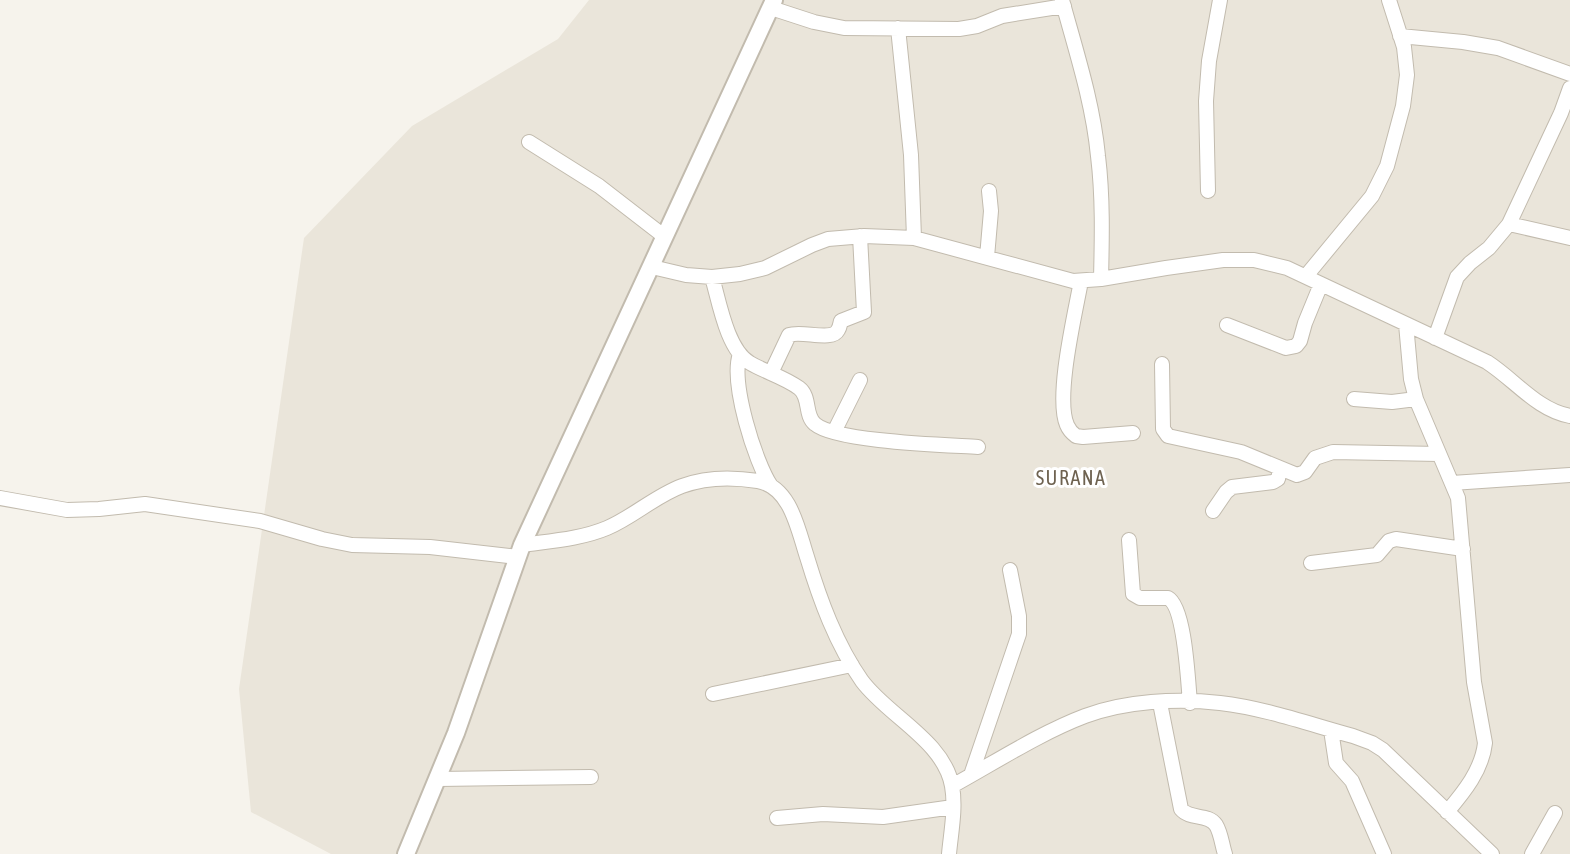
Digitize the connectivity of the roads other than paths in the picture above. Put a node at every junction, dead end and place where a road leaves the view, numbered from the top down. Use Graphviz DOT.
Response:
graph roads {
  1 [pos="1220,0"];
  2 [pos="1389,0"];
  3 [pos="1063,3"];
  4 [pos="772,4"];
  5 [pos="898,28"];
  6 [pos="1400,36"];
  7 [pos="1570,74"];
  8 [pos="1570,88"];
  9 [pos="529,142"];
  10 [pos="1208,190"];
  11 [pos="989,191"];
  12 [pos="1509,224"];
  13 [pos="860,236"];
  14 [pos="665,237"];
  15 [pos="914,238"];
  16 [pos="1570,238"];
  17 [pos="987,257"];
  18 [pos="652,267"];
  19 [pos="1306,276"];
  20 [pos="712,277"];
  21 [pos="1101,279"];
  22 [pos="1081,281"];
  23 [pos="1321,284"];
  24 [pos="1406,324"];
  25 [pos="1227,325"];
  26 [pos="1435,338"];
  27 [pos="740,354"];
  28 [pos="1162,364"];
  29 [pos="771,373"];
  30 [pos="860,380"];
  31 [pos="1354,399"];
  32 [pos="1416,399"];
  33 [pos="1570,416"];
  34 [pos="834,432"];
  35 [pos="1133,434"];
  36 [pos="978,447"];
  37 [pos="1439,454"];
  38 [pos="1280,469"];
  39 [pos="1570,474"];
  40 [pos="1452,483"];
  41 [pos="771,486"];
  42 [pos="0,498"];
  43 [pos="1212,511"];
  44 [pos="1129,540"];
  45 [pos="1463,549"];
  46 [pos="520,551"];
  47 [pos="1311,564"];
  48 [pos="1010,570"];
  49 [pos="852,665"];
  50 [pos="713,694"];
  51 [pos="1160,703"];
  52 [pos="1190,703"];
  53 [pos="1331,730"];
  54 [pos="971,775"];
  55 [pos="591,777"];
  56 [pos="438,779"];
  57 [pos="952,786"];
  58 [pos="953,807"];
  59 [pos="1447,812"];
  60 [pos="1555,813"];
  61 [pos="777,818"];
  62 [pos="406,854"];
  63 [pos="949,854"];
  64 [pos="1225,854"];
  65 [pos="1384,854"];
  66 [pos="1492,854"];
  67 [pos="1532,854"];
  1 -- 10 [label="street"];
  2 -- 6 [label="street"];
  3 -- 5 [label="street"];
  3 -- 21 [label="street"];
  4 -- 5 [label="street"];
  4 -- 14 [label="street"];
  5 -- 15 [label="street"];
  6 -- 7 [label="street"];
  6 -- 19 [label="street"];
  8 -- 12 [label="street"];
  9 -- 14 [label="street"];
  11 -- 17 [label="street"];
  12 -- 16 [label="street"];
  12 -- 26 [label="street"];
  13 -- 15 [label="street"];
  13 -- 20 [label="street"];
  13 -- 29 [label="street"];
  14 -- 18 [label="street"];
  15 -- 17 [label="street"];
  17 -- 22 [label="street"];
  18 -- 20 [label="street"];
  18 -- 46 [label="street"];
  19 -- 21 [label="street"];
  19 -- 23 [label="street"];
  20 -- 27 [label="street"];
  21 -- 22 [label="street"];
  22 -- 35 [label="street"];
  23 -- 24 [label="street"];
  23 -- 25 [label="street"];
  24 -- 26 [label="street"];
  24 -- 32 [label="street"];
  26 -- 33 [label="street"];
  27 -- 29 [label="street"];
  27 -- 41 [label="street"];
  28 -- 38 [label="street"];
  29 -- 34 [label="street"];
  30 -- 34 [label="street"];
  31 -- 32 [label="street"];
  32 -- 37 [label="street"];
  34 -- 36 [label="street"];
  37 -- 38 [label="street"];
  37 -- 40 [label="street"];
  38 -- 43 [label="street"];
  39 -- 40 [label="street"];
  40 -- 45 [label="street"];
  41 -- 46 [label="street"];
  41 -- 49 [label="street"];
  42 -- 46 [label="street"];
  44 -- 52 [label="street"];
  45 -- 47 [label="street"];
  45 -- 59 [label="street"];
  46 -- 56 [label="street"];
  48 -- 54 [label="street"];
  49 -- 50 [label="street"];
  49 -- 57 [label="street"];
  51 -- 52 [label="street"];
  51 -- 54 [label="street"];
  51 -- 64 [label="street"];
  52 -- 53 [label="street"];
  53 -- 59 [label="street"];
  53 -- 65 [label="street"];
  54 -- 57 [label="street"];
  55 -- 56 [label="street"];
  56 -- 62 [label="street"];
  57 -- 58 [label="street"];
  58 -- 61 [label="street"];
  58 -- 63 [label="street"];
  59 -- 66 [label="street"];
  60 -- 67 [label="street"];
}
